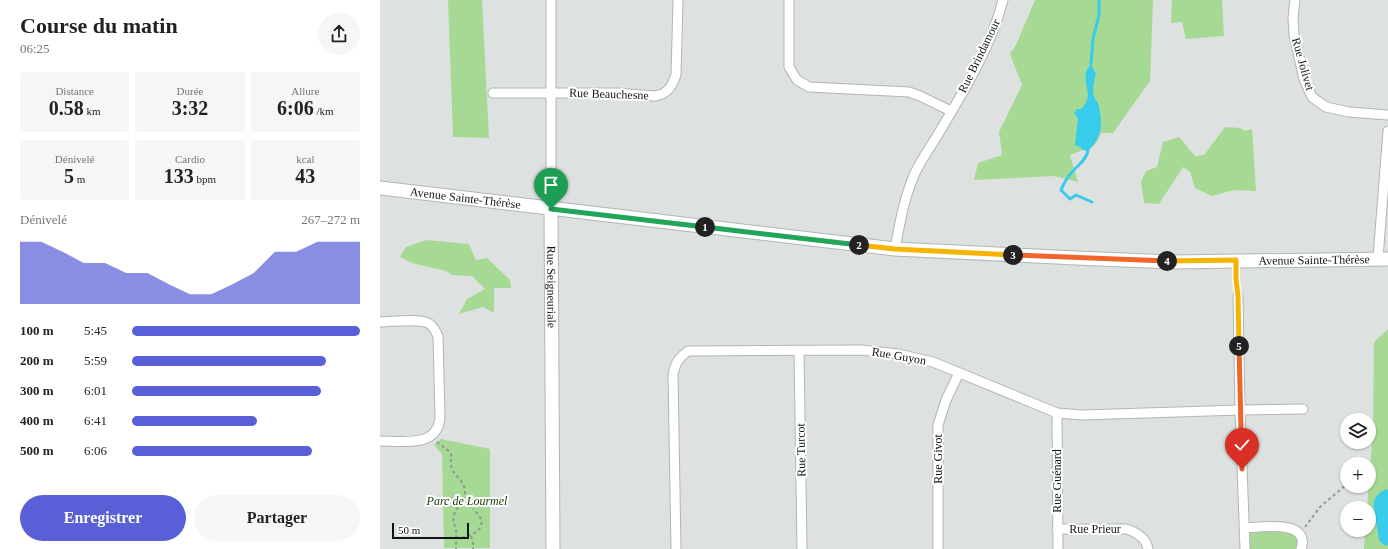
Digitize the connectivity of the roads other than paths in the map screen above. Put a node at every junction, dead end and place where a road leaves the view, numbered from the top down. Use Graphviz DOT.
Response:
graph roads {
  1 [pos="551,0"];
  2 [pos="678,0"];
  3 [pos="789,0"];
  4 [pos="1003,0"];
  5 [pos="1295,0"];
  6 [pos="493,93"];
  7 [pos="551,93"];
  8 [pos="952,111"];
  9 [pos="1388,115"];
  10 [pos="1388,131"];
  11 [pos="380,188"];
  12 [pos="551,209"];
  13 [pos="895,249"];
  14 [pos="1383,258"];
  15 [pos="1238,296"];
  16 [pos="380,322"];
  17 [pos="799,351"];
  18 [pos="959,373"];
  19 [pos="1303,409"];
  20 [pos="1240,410"];
  21 [pos="1057,413"];
  22 [pos="380,441"];
  23 [pos="1244,528"];
  24 [pos="1057,529"];
  25 [pos="553,549"];
  26 [pos="676,549"];
  27 [pos="802,549"];
  28 [pos="938,549"];
  29 [pos="1058,549"];
  30 [pos="1148,549"];
  31 [pos="1245,549"];
  32 [pos="1301,549"];
  1 -- 7 [label="street, Rue Seigneuriale"];
  2 -- 7 [label="street, Rue Beauchesne"];
  3 -- 8 [label="street"];
  4 -- 8 [label="street, Rue Brindamour"];
  5 -- 9 [label="street, Rue Jolivet"];
  6 -- 7 [label="street"];
  7 -- 12 [label="street, Rue Seigneuriale"];
  8 -- 13 [label="street, Rue Brindamour"];
  10 -- 14 [label="street"];
  11 -- 12 [label="street, Avenue Sainte-Thérèse"];
  12 -- 13 [label="street, Avenue Sainte-Thérèse"];
  12 -- 25 [label="street, Rue Seigneuriale"];
  13 -- 14 [label="street, Avenue Sainte-Thérèse"];
  15 -- 20 [label="street"];
  16 -- 22 [label="street"];
  17 -- 18 [label="street, Rue Guyon"];
  17 -- 26 [label="street, Rue Guyon"];
  17 -- 27 [label="street, Rue Turcot"];
  18 -- 21 [label="street, Rue Guyon"];
  18 -- 28 [label="street, Rue Givot"];
  19 -- 20 [label="street, Rue Guyon"];
  20 -- 21 [label="street, Rue Guyon"];
  20 -- 23 [label="street"];
  21 -- 24 [label="street, Rue Guénard"];
  23 -- 31 [label="street"];
  23 -- 32 [label="street"];
  24 -- 29 [label="street, Rue Guénard"];
  24 -- 30 [label="street, Rue Prieur"];
}
